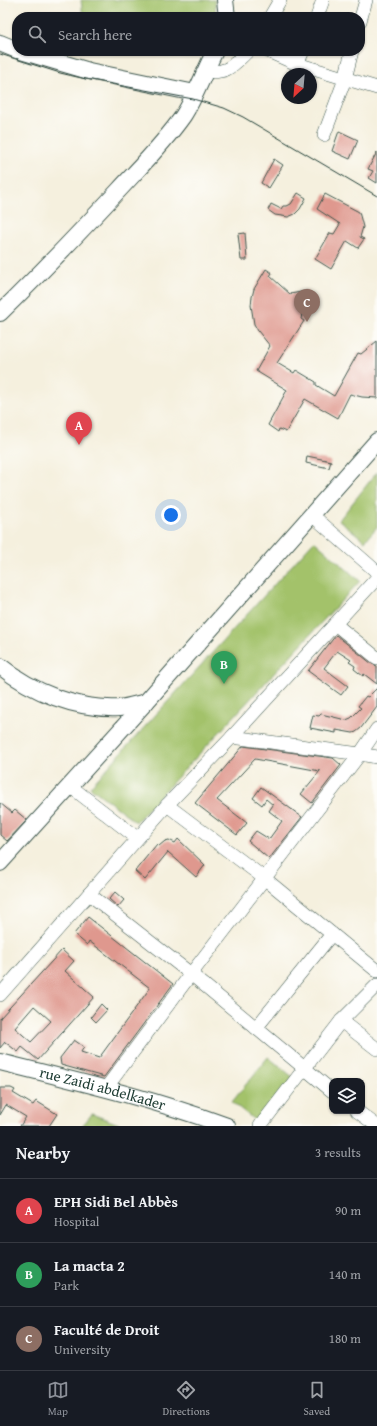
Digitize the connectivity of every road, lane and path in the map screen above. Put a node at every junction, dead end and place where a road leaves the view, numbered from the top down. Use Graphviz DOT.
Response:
graph roads {
  1 [pos="225,0"];
  2 [pos="280,0"];
  3 [pos="324,0"];
  4 [pos="363,0"];
  5 [pos="226,12"];
  6 [pos="273,12"];
  7 [pos="318,12"];
  8 [pos="361,12"];
  9 [pos="0,43"];
  10 [pos="12,48"];
  11 [pos="38,56"];
  12 [pos="213,56"];
  13 [pos="243,56"];
  14 [pos="279,56"];
  15 [pos="301,56"];
  16 [pos="351,56"];
  17 [pos="297,64"];
  18 [pos="205,71"];
  19 [pos="345,79"];
  20 [pos="375,84"];
  21 [pos="194,94"];
  22 [pos="324,135"];
  23 [pos="0,313"];
  24 [pos="377,441"];
  25 [pos="312,515"];
  26 [pos="377,572"];
  27 [pos="377,578"];
  28 [pos="335,624"];
  29 [pos="377,658"];
  30 [pos="0,666"];
  31 [pos="146,702"];
  32 [pos="377,729"];
  33 [pos="232,737"];
  34 [pos="360,754"];
  35 [pos="377,757"];
  36 [pos="70,786"];
  37 [pos="167,805"];
  38 [pos="137,838"];
  39 [pos="0,863"];
  40 [pos="264,878"];
  41 [pos="89,894"];
  42 [pos="332,934"];
  43 [pos="377,971"];
  44 [pos="191,974"];
  45 [pos="377,985"];
  46 [pos="0,995"];
  47 [pos="341,1021"];
  48 [pos="256,1028"];
  49 [pos="377,1049"];
  50 [pos="0,1062"];
  51 [pos="304,1069"];
  52 [pos="106,1088"];
  53 [pos="329,1089"];
  54 [pos="362,1114"];
  55 [pos="227,1126"];
  56 [pos="260,1126"];
  57 [pos="376,1126"];
  1 -- 5 [label="main road"];
  2 -- 6 [label="street"];
  3 -- 7 [label="street"];
  4 -- 8 [label="street"];
  9 -- 10 [label="main road"];
  11 -- 21 [label="main road"];
  12 -- 18 [label="main road"];
  13 -- 18 [label="street"];
  14 -- 17 [label="street"];
  15 -- 17 [label="street"];
  16 -- 19 [label="street"];
  17 -- 19 [label="street"];
  18 -- 21 [label="main road"];
  19 -- 20 [label="street"];
  19 -- 22 [label="street"];
  21 -- 23 [label="main road"];
  24 -- 25 [label="main road"];
  25 -- 26 [label="street"];
  25 -- 31 [label="main road"];
  27 -- 28 [label="street"];
  28 -- 29 [label="street"];
  28 -- 33 [label="street"];
  30 -- 31 [label="main road"];
  31 -- 36 [label="main road"];
  32 -- 34 [label="street"];
  33 -- 34 [label="street"];
  33 -- 37 [label="street"];
  34 -- 35 [label="street"];
  34 -- 40 [label="street"];
  36 -- 38 [label="street"];
  36 -- 39 [label="main road"];
  37 -- 38 [label="street"];
  37 -- 40 [label="street"];
  38 -- 41 [label="street"];
  40 -- 42 [label="street"];
  40 -- 44 [label="street"];
  41 -- 44 [label="street"];
  41 -- 46 [label="street"];
  42 -- 43 [label="street"];
  42 -- 48 [label="street"];
  44 -- 48 [label="street"];
  44 -- 52 [label="street"];
  45 -- 47 [label="street"];
  47 -- 49 [label="street"];
  47 -- 51 [label="street"];
  48 -- 51 [label="street"];
  50 -- 52 [label="main road, rue Zaidi abdelkader"];
  51 -- 53 [label="street"];
  51 -- 56 [label="street"];
  52 -- 55 [label="main road, rue Zaidi abdelkader"];
  54 -- 57 [label="street"];
}
